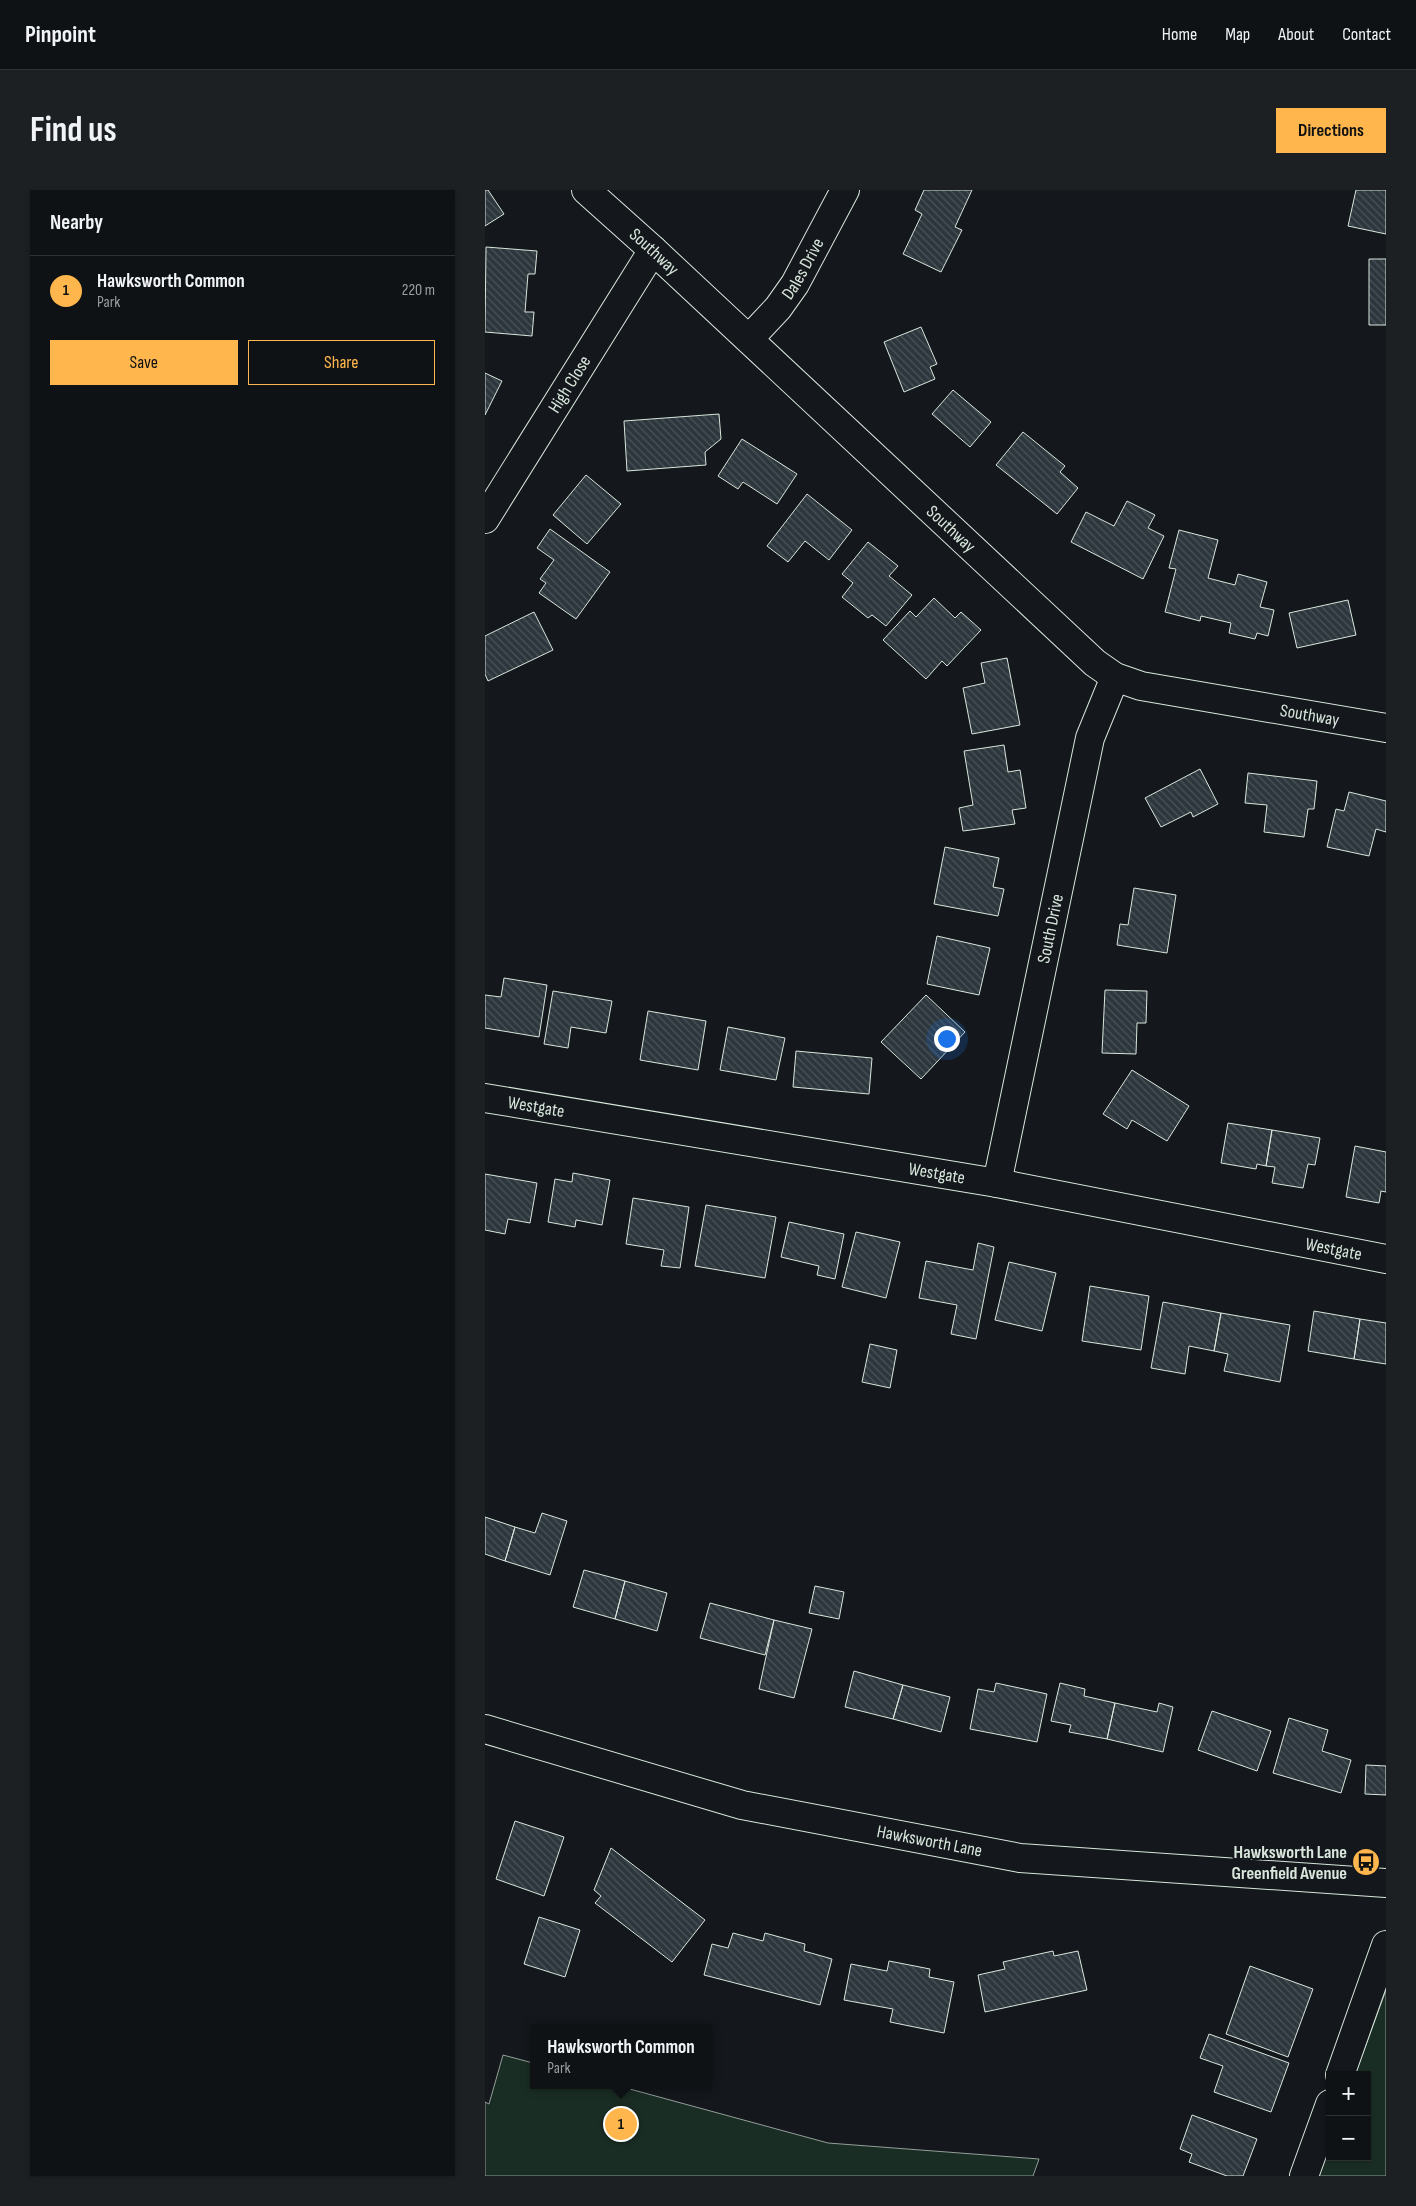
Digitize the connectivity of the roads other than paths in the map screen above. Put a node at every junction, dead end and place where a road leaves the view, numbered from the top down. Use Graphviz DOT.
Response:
graph roads {
  1 [pos="586,190"];
  2 [pos="845,190"];
  3 [pos="653,250"];
  4 [pos="749,339"];
  5 [pos="485,519"];
  6 [pos="1115,677"];
  7 [pos="1386,728"];
  8 [pos="485,1098"];
  9 [pos="997,1183"];
  10 [pos="1386,1259"];
  11 [pos="485,1730"];
  12 [pos="1386,1883"];
  13 [pos="1386,1944"];
  14 [pos="1341,2071"];
  15 [pos="1326,2115"];
  16 [pos="1304,2176"];
  1 -- 3 [label="street, Southway"];
  2 -- 4 [label="street, Dales Drive"];
  3 -- 4 [label="street, Southway"];
  3 -- 5 [label="street, High Close"];
  4 -- 6 [label="street, Southway"];
  6 -- 7 [label="street, Southway"];
  6 -- 9 [label="street, South Drive"];
  8 -- 9 [label="street, Westgate"];
  9 -- 10 [label="street, Westgate"];
  11 -- 12 [label="street, Hawksworth Lane"];
  13 -- 14 [label="street"];
  15 -- 16 [label="street"];
}
